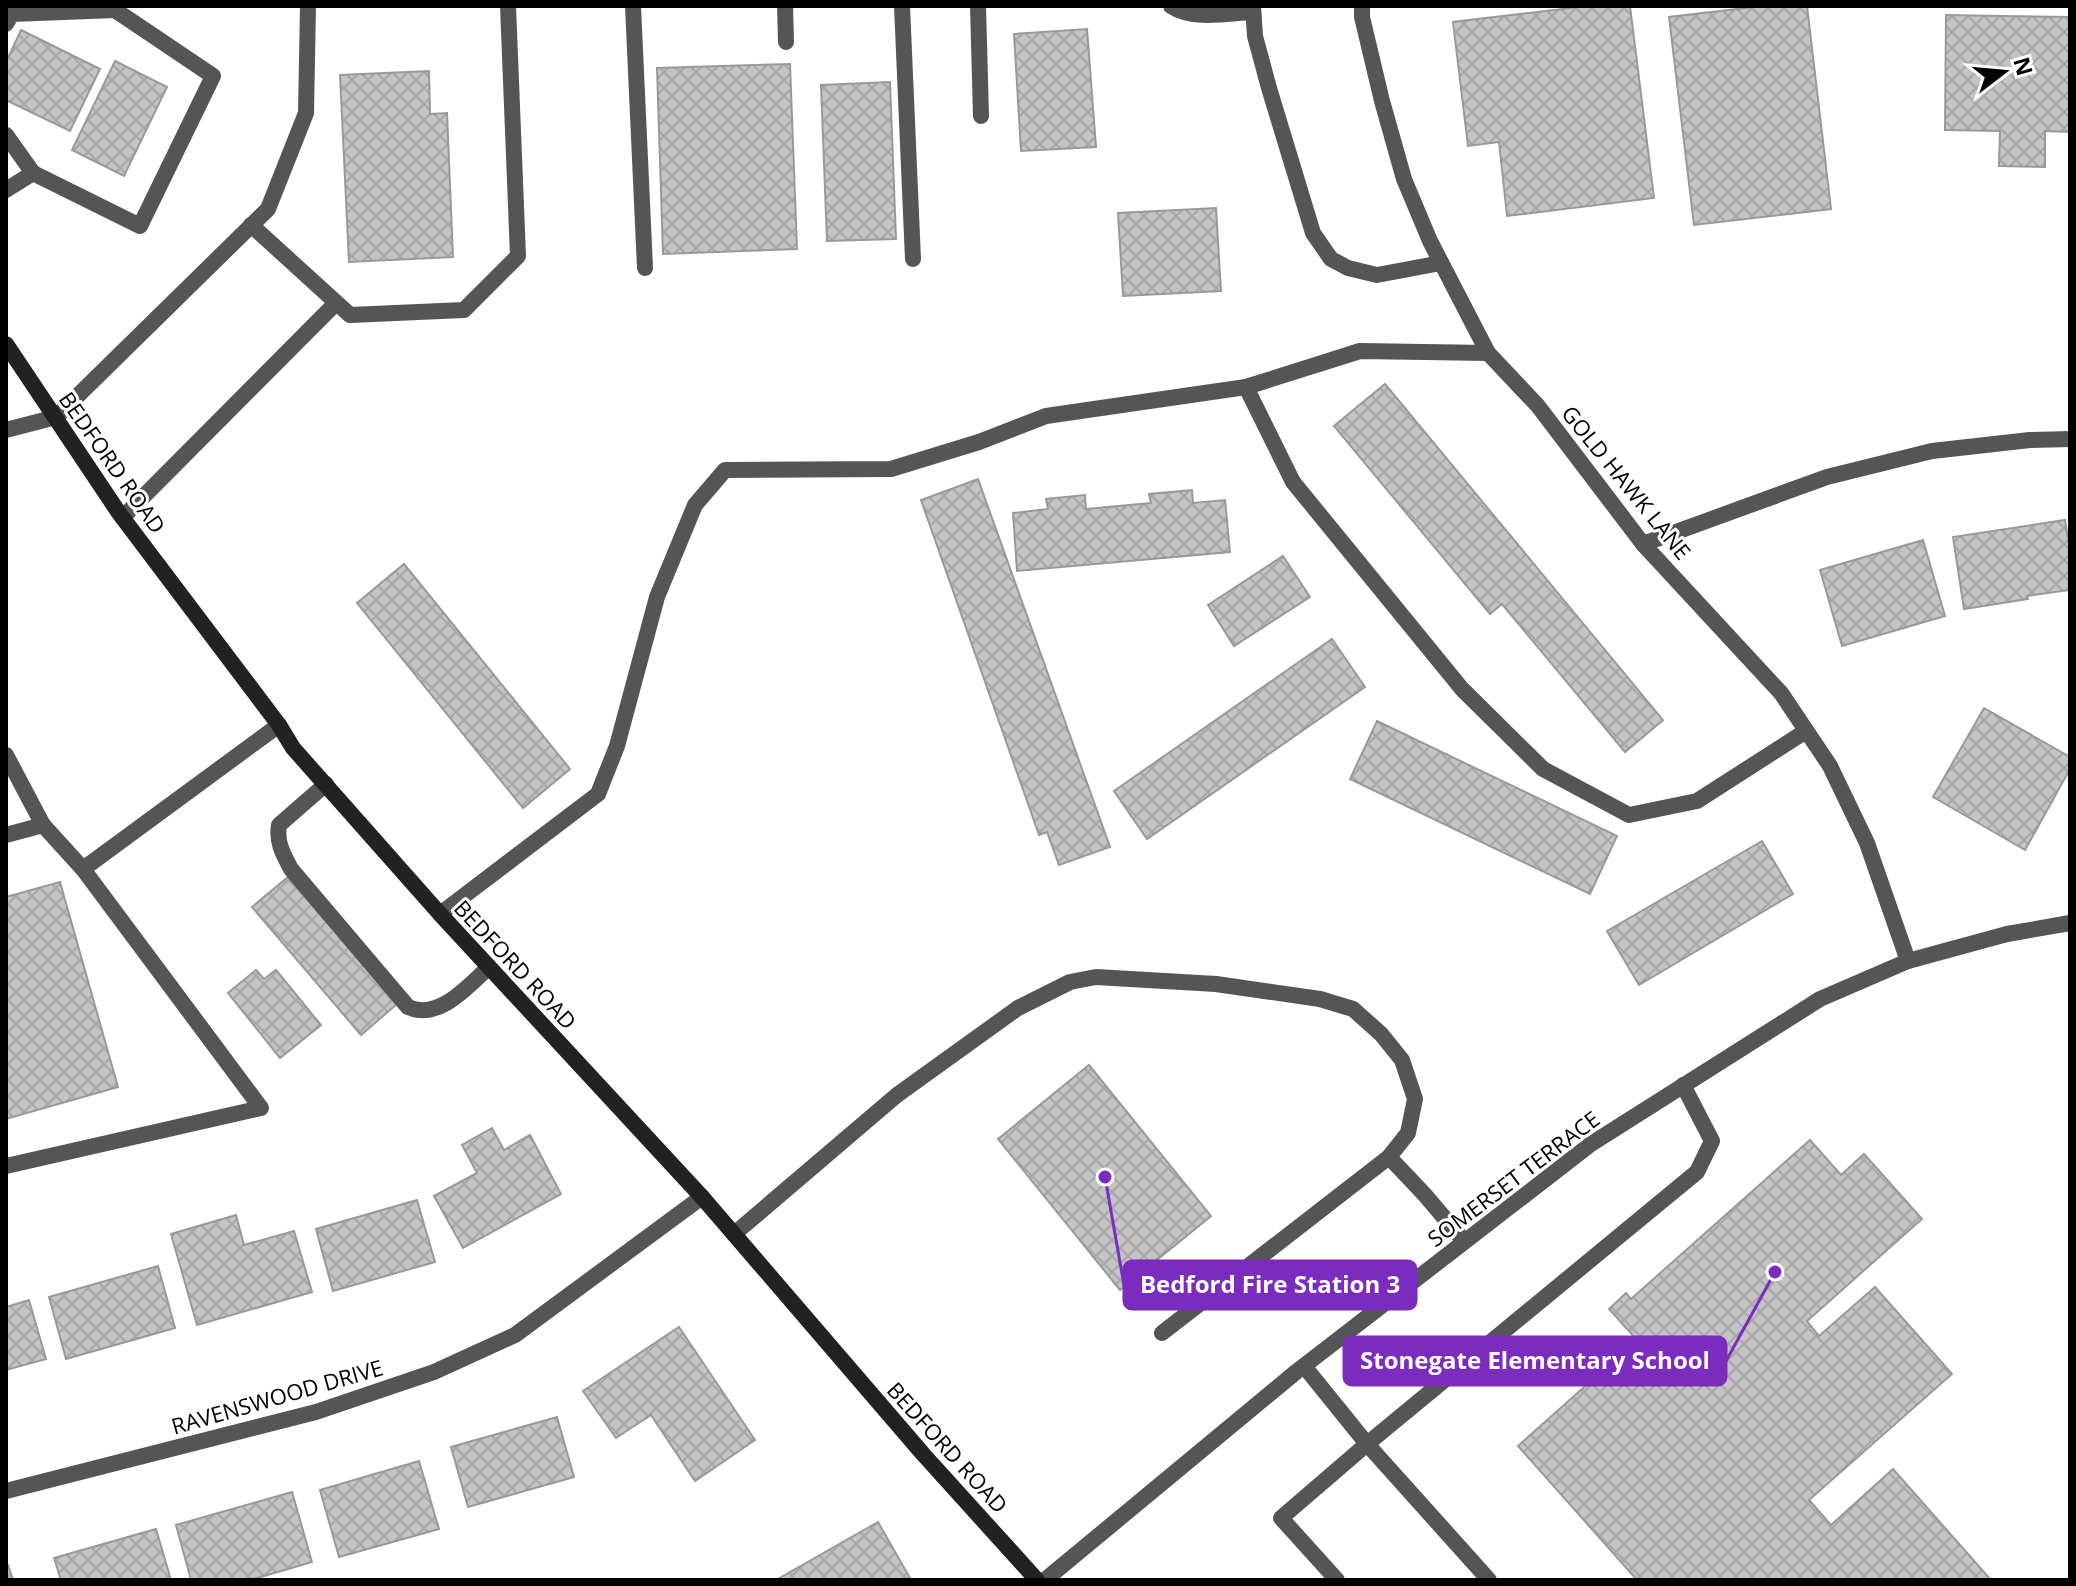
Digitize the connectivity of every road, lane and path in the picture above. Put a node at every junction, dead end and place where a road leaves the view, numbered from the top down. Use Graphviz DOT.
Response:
graph roads {
  1 [pos="308,6"];
  2 [pos="508,6"];
  3 [pos="633,6"];
  4 [pos="785,6"];
  5 [pos="902,6"];
  6 [pos="978,6"];
  7 [pos="1171,6"];
  8 [pos="1362,6"];
  9 [pos="114,8"];
  10 [pos="1253,9"];
  11 [pos="6,24"];
  12 [pos="786,42"];
  13 [pos="981,116"];
  14 [pos="6,135"];
  15 [pos="33,173"];
  16 [pos="6,190"];
  17 [pos="251,225"];
  18 [pos="913,259"];
  19 [pos="1441,263"];
  20 [pos="645,268"];
  21 [pos="336,303"];
  22 [pos="6,344"];
  23 [pos="1488,353"];
  24 [pos="1246,387"];
  25 [pos="56,417"];
  26 [pos="6,430"];
  27 [pos="2070,439"];
  28 [pos="123,517"];
  29 [pos="1643,544"];
  30 [pos="279,725"];
  31 [pos="1806,731"];
  32 [pos="6,755"];
  33 [pos="326,784"];
  34 [pos="43,825"];
  35 [pos="6,835"];
  36 [pos="83,869"];
  37 [pos="440,914"];
  38 [pos="2070,923"];
  39 [pos="1908,961"];
  40 [pos="489,967"];
  41 [pos="1683,1085"];
  42 [pos="1389,1157"];
  43 [pos="6,1166"];
  44 [pos="702,1197"];
  45 [pos="734,1234"];
  46 [pos="1464,1241"];
  47 [pos="1162,1333"];
  48 [pos="1304,1366"];
  49 [pos="1367,1444"];
  50 [pos="6,1491"];
  51 [pos="1037,1580"];
  52 [pos="1045,1580"];
  53 [pos="1337,1580"];
  54 [pos="1489,1580"];
  1 -- 17 [label="street"];
  2 -- 21 [label="street"];
  3 -- 20 [label="street"];
  4 -- 12 [label="street"];
  5 -- 18 [label="street"];
  6 -- 13 [label="street"];
  7 -- 10 [label="street"];
  8 -- 19 [label="street, GOLD HAWK LANE"];
  9 -- 11 [label="street"];
  9 -- 15 [label="street"];
  10 -- 19 [label="street"];
  14 -- 15 [label="street"];
  15 -- 16 [label="street"];
  17 -- 21 [label="street"];
  17 -- 25 [label="street"];
  19 -- 23 [label="street, GOLD HAWK LANE"];
  21 -- 28 [label="street"];
  22 -- 25 [label="main road, BEDFORD ROAD"];
  23 -- 24 [label="street"];
  23 -- 29 [label="street, GOLD HAWK LANE"];
  24 -- 31 [label="street"];
  24 -- 37 [label="street"];
  25 -- 26 [label="street"];
  25 -- 28 [label="main road, BEDFORD ROAD"];
  27 -- 29 [label="street"];
  28 -- 30 [label="main road, BEDFORD ROAD"];
  29 -- 31 [label="street, GOLD HAWK LANE"];
  30 -- 33 [label="main road, BEDFORD ROAD"];
  30 -- 36 [label="street"];
  31 -- 39 [label="street, GOLD HAWK LANE"];
  32 -- 34 [label="street"];
  33 -- 37 [label="main road, BEDFORD ROAD"];
  33 -- 40 [label="street"];
  34 -- 35 [label="street"];
  34 -- 36 [label="street"];
  36 -- 43 [label="street"];
  37 -- 40 [label="main road, BEDFORD ROAD"];
  38 -- 39 [label="street, SOMERSET TERRACE"];
  39 -- 41 [label="street, SOMERSET TERRACE"];
  40 -- 44 [label="main road, BEDFORD ROAD"];
  41 -- 46 [label="street, SOMERSET TERRACE"];
  41 -- 49 [label="street"];
  42 -- 45 [label="street"];
  42 -- 46 [label="street"];
  42 -- 47 [label="street"];
  44 -- 45 [label="main road, BEDFORD ROAD"];
  44 -- 50 [label="street, RAVENSWOOD DRIVE"];
  45 -- 51 [label="main road, BEDFORD ROAD"];
  46 -- 48 [label="street, SOMERSET TERRACE"];
  48 -- 49 [label="street"];
  48 -- 52 [label="street, SOMERSET TERRACE"];
  49 -- 53 [label="street"];
  49 -- 54 [label="street"];
}
